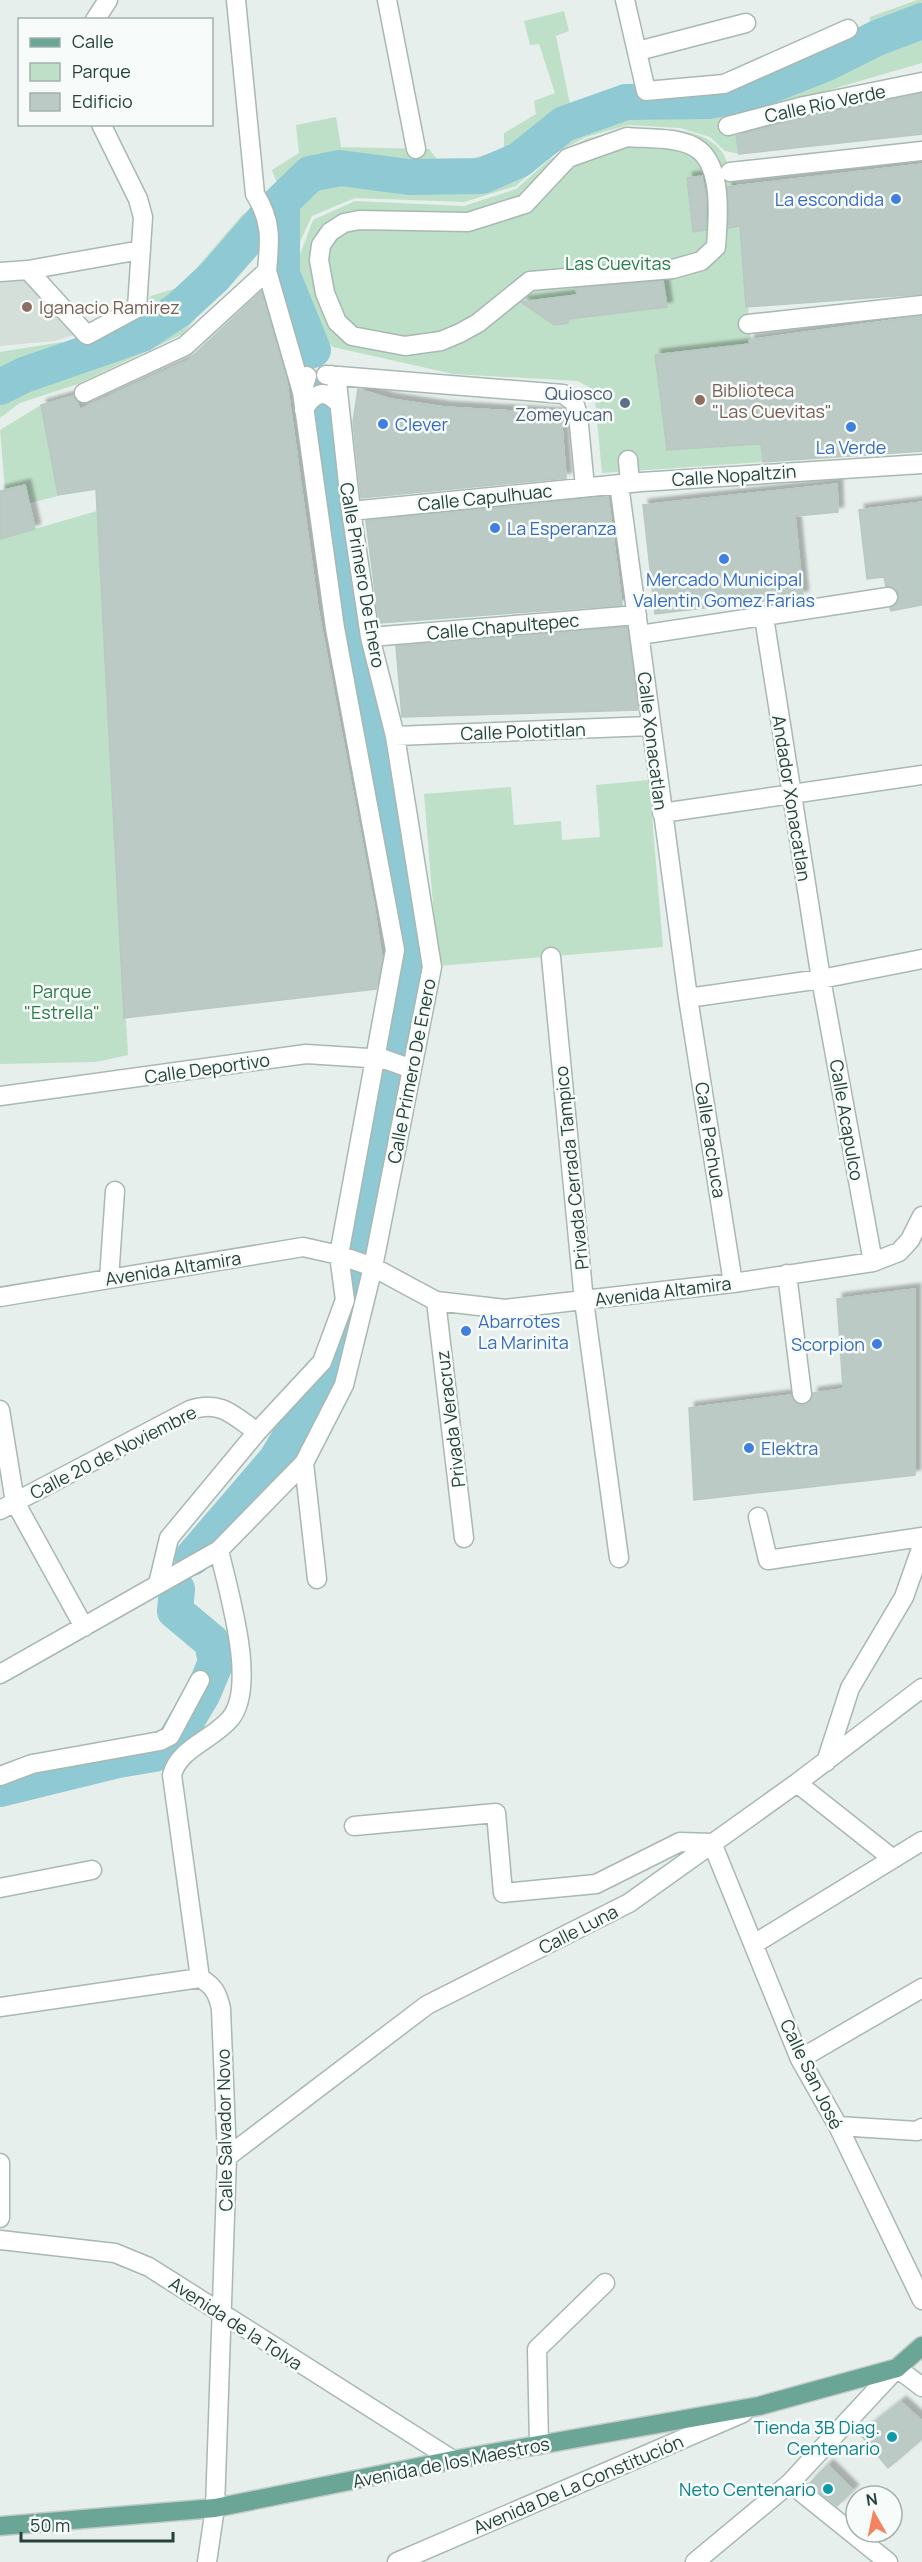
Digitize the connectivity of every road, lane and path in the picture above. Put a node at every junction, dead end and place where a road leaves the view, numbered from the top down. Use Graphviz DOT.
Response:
graph roads {
  1 [pos="108,0"];
  2 [pos="236,0"];
  3 [pos="387,0"];
  4 [pos="625,0"];
  5 [pos="96,18"];
  6 [pos="746,23"];
  7 [pos="848,29"];
  8 [pos="638,51"];
  9 [pos="922,82"];
  10 [pos="102,126"];
  11 [pos="728,126"];
  12 [pos="416,149"];
  13 [pos="922,151"];
  14 [pos="730,172"];
  15 [pos="141,250"];
  16 [pos="28,270"];
  17 [pos="267,271"];
  18 [pos="641,271"];
  19 [pos="0,272"];
  20 [pos="922,305"];
  21 [pos="748,324"];
  22 [pos="331,375"];
  23 [pos="84,393"];
  24 [pos="304,393"];
  25 [pos="337,402"];
  26 [pos="628,460"];
  27 [pos="922,464"];
  28 [pos="624,484"];
  29 [pos="585,487"];
  30 [pos="351,511"];
  31 [pos="888,597"];
  32 [pos="637,615"];
  33 [pos="765,617"];
  34 [pos="640,635"];
  35 [pos="370,637"];
  36 [pos="651,726"];
  37 [pos="395,736"];
  38 [pos="922,775"];
  39 [pos="791,794"];
  40 [pos="662,813"];
  41 [pos="551,957"];
  42 [pos="922,959"];
  43 [pos="821,979"];
  44 [pos="688,998"];
  45 [pos="380,1058"];
  46 [pos="409,1068"];
  47 [pos="0,1096"];
  48 [pos="115,1191"];
  49 [pos="922,1216"];
  50 [pos="339,1254"];
  51 [pos="873,1262"];
  52 [pos="373,1267"];
  53 [pos="787,1274"];
  54 [pos="109,1278"];
  55 [pos="733,1283"];
  56 [pos="0,1297"];
  57 [pos="436,1300"];
  58 [pos="584,1301"];
  59 [pos="802,1394"];
  60 [pos="0,1410"];
  61 [pos="257,1432"];
  62 [pos="3,1454"];
  63 [pos="304,1463"];
  64 [pos="8,1506"];
  65 [pos="758,1517"];
  66 [pos="922,1537"];
  67 [pos="464,1538"];
  68 [pos="922,1546"];
  69 [pos="219,1550"];
  70 [pos="619,1558"];
  71 [pos="317,1579"];
  72 [pos="158,1584"];
  73 [pos="84,1627"];
  74 [pos="0,1674"];
  75 [pos="200,1680"];
  76 [pos="922,1688"];
  77 [pos="826,1762"];
  78 [pos="0,1776"];
  79 [pos="797,1783"];
  80 [pos="354,1826"];
  81 [pos="922,1840"];
  82 [pos="711,1843"];
  83 [pos="893,1859"];
  84 [pos="92,1870"];
  85 [pos="0,1888"];
  86 [pos="754,1944"];
  87 [pos="200,1978"];
  88 [pos="922,1988"];
  89 [pos="0,2007"];
  90 [pos="800,2059"];
  91 [pos="838,2126"];
  92 [pos="922,2128"];
  93 [pos="227,2157"];
  94 [pos="0,2163"];
  95 [pos="0,2218"];
  96 [pos="0,2240"];
  97 [pos="605,2283"];
  98 [pos="922,2300"];
  99 [pos="222,2314"];
  100 [pos="922,2346"];
  101 [pos="897,2368"];
  102 [pos="922,2387"];
  103 [pos="759,2406"];
  104 [pos="538,2445"];
  105 [pos="453,2460"];
  106 [pos="790,2483"];
  107 [pos="215,2508"];
  108 [pos="0,2526"];
  109 [pos="207,2562"];
  110 [pos="397,2562"];
  111 [pos="694,2562"];
  112 [pos="888,2562"];
  1 -- 5 [label="street"];
  2 -- 17 [label="street"];
  3 -- 12 [label="street"];
  4 -- 8 [label="street"];
  6 -- 8 [label="street"];
  7 -- 8 [label="street"];
  9 -- 11 [label="street, Calle Río Verde"];
  10 -- 15 [label="street"];
  13 -- 14 [label="street"];
  15 -- 16 [label="street"];
  15 -- 16 [label="street"];
  16 -- 19 [label="street"];
  17 -- 23 [label="street"];
  17 -- 24 [label="street"];
  18 -- 18 [label="street"];
  20 -- 21 [label="street"];
  22 -- 24 [label="street"];
  22 -- 25 [label="street, Calle Primero De Enero"];
  22 -- 29 [label="street"];
  24 -- 25 [label="street"];
  24 -- 45 [label="street"];
  25 -- 30 [label="street, Calle Primero De Enero"];
  26 -- 28 [label="street, Calle Xonacatlan"];
  27 -- 28 [label="street, Calle Nopaltzin"];
  28 -- 29 [label="street, Calle Capulhuac"];
  28 -- 32 [label="street, Calle Xonacatlan"];
  29 -- 30 [label="street, Calle Capulhuac"];
  30 -- 35 [label="street, Calle Primero De Enero"];
  31 -- 33 [label="street"];
  32 -- 34 [label="street, Calle Xonacatlan"];
  32 -- 35 [label="street, Calle Chapultepec"];
  33 -- 34 [label="street"];
  33 -- 39 [label="street, Andador Xonacatlan"];
  34 -- 36 [label="street, Calle Xonacatlan"];
  35 -- 37 [label="street, Calle Primero De Enero"];
  36 -- 37 [label="street, Calle Polotitlan"];
  36 -- 40 [label="street, Calle Xonacatlan"];
  37 -- 46 [label="street, Calle Primero De Enero"];
  38 -- 39 [label="street"];
  39 -- 40 [label="street"];
  39 -- 43 [label="street, Andador Xonacatlan"];
  40 -- 44 [label="street, Calle Xonacatlan"];
  41 -- 58 [label="street, Privada Cerrada Tampico"];
  42 -- 43 [label="street"];
  43 -- 44 [label="street"];
  43 -- 51 [label="street, Calle Acapulco"];
  44 -- 55 [label="street, Calle Pachuca"];
  45 -- 46 [label="street, Calle Deportivo"];
  45 -- 47 [label="street, Calle Deportivo"];
  45 -- 50 [label="street"];
  46 -- 52 [label="street, Calle Primero De Enero"];
  48 -- 54 [label="street"];
  49 -- 51 [label="street, Avenida Altamira"];
  50 -- 52 [label="street, Avenida Altamira"];
  50 -- 54 [label="street, Avenida Altamira"];
  50 -- 61 [label="street"];
  51 -- 53 [label="street, Avenida Altamira"];
  52 -- 57 [label="street, Avenida Altamira"];
  52 -- 63 [label="street, Calle Primero De Enero"];
  53 -- 55 [label="street, Avenida Altamira"];
  53 -- 59 [label="street"];
  54 -- 56 [label="street, Avenida Altamira"];
  55 -- 58 [label="street, Avenida Altamira"];
  57 -- 58 [label="street, Avenida Altamira"];
  57 -- 67 [label="street, Privada Veracruz"];
  58 -- 70 [label="street, Privada Cerrada Tampico"];
  60 -- 62 [label="street"];
  61 -- 64 [label="street, Calle 20 de Noviembre"];
  61 -- 72 [label="street"];
  62 -- 64 [label="street"];
  63 -- 69 [label="street, Calle Primero De Enero"];
  63 -- 71 [label="street"];
  64 -- 73 [label="street"];
  65 -- 66 [label="street"];
  68 -- 77 [label="street"];
  69 -- 72 [label="street, Calle Primero De Enero"];
  69 -- 87 [label="street"];
  72 -- 73 [label="street, Calle Primero De Enero"];
  73 -- 74 [label="street, Calle Primero De Enero"];
  75 -- 78 [label="street"];
  76 -- 77 [label="street, Calle Luna"];
  77 -- 79 [label="street, Calle Luna"];
  79 -- 82 [label="street, Calle Luna"];
  79 -- 83 [label="street"];
  80 -- 82 [label="street"];
  81 -- 83 [label="street"];
  82 -- 86 [label="street, Calle San José"];
  82 -- 93 [label="street, Calle Luna"];
  83 -- 86 [label="street"];
  84 -- 85 [label="street"];
  86 -- 90 [label="street, Calle San José"];
  87 -- 89 [label="street"];
  87 -- 93 [label="street, Calle Salvador Novo"];
  88 -- 90 [label="street"];
  90 -- 91 [label="street, Calle San José"];
  91 -- 92 [label="street"];
  91 -- 98 [label="street, Calle San José"];
  93 -- 99 [label="street, Calle Salvador Novo"];
  94 -- 95 [label="street"];
  96 -- 99 [label="street, Avenida de la Tolva"];
  97 -- 104 [label="street"];
  99 -- 105 [label="street, Avenida de la Tolva"];
  99 -- 107 [label="street, Calle Salvador Novo"];
  100 -- 101 [label="main road"];
  101 -- 102 [label="street"];
  101 -- 103 [label="main road, Avenida de los Maestros"];
  101 -- 106 [label="street"];
  103 -- 104 [label="main road, Avenida de los Maestros"];
  103 -- 110 [label="street, Avenida De La Constitución"];
  104 -- 105 [label="main road, Avenida de los Maestros"];
  105 -- 107 [label="main road, Avenida de los Maestros"];
  106 -- 111 [label="street"];
  106 -- 112 [label="street"];
  107 -- 108 [label="main road, Avenida de los Maestros"];
  107 -- 109 [label="street, Calle Salvador Novo"];
}
